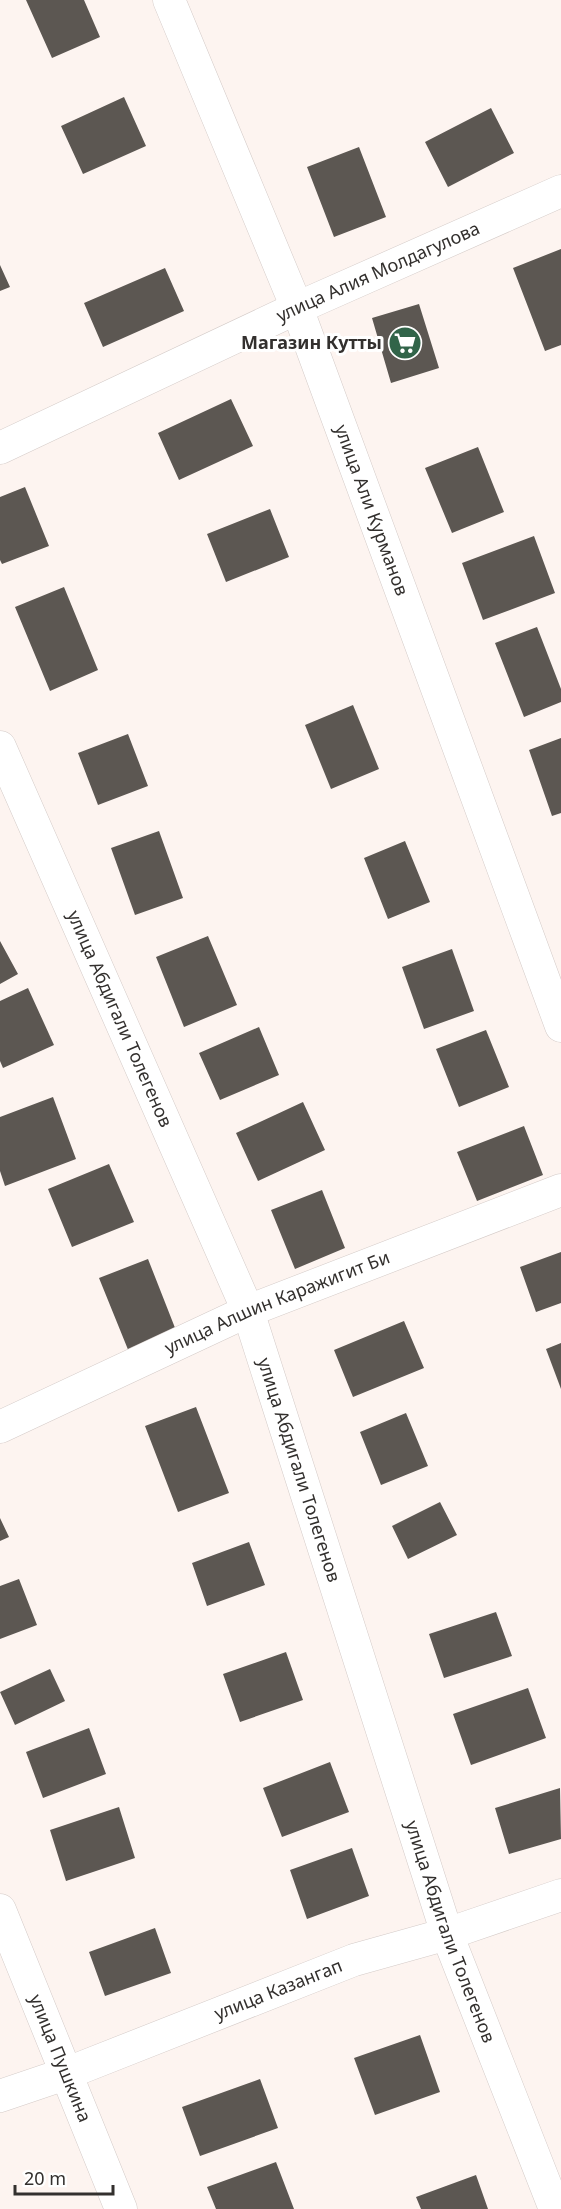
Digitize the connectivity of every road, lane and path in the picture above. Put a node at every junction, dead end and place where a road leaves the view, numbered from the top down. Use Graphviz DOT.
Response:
graph roads {
  1 [pos="169,0"];
  2 [pos="561,191"];
  3 [pos="297,308"];
  4 [pos="0,447"];
  5 [pos="0,747"];
  6 [pos="561,1026"];
  7 [pos="561,1190"];
  8 [pos="248,1311"];
  9 [pos="0,1427"];
  10 [pos="561,1896"];
  11 [pos="0,1910"];
  12 [pos="447,1934"];
  13 [pos="65,2074"];
  14 [pos="0,2096"];
  15 [pos="121,2209"];
  16 [pos="555,2209"];
  1 -- 3 [label="street, улица Али Курманов"];
  2 -- 3 [label="street, улица Алия Молдагулова"];
  3 -- 4 [label="street, улица Алия Молдагулова"];
  3 -- 6 [label="street, улица Али Курманов"];
  5 -- 8 [label="street, улица Абдигали Толегенов"];
  7 -- 8 [label="street, улица Алшин Каражигит Би"];
  8 -- 9 [label="street, улица Алшин Каражигит Би"];
  8 -- 12 [label="street, улица Абдигали Толегенов"];
  10 -- 12 [label="street, улица Казангап"];
  11 -- 13 [label="street, улица Пушкина"];
  12 -- 13 [label="street, улица Казангап"];
  12 -- 16 [label="street, улица Абдигали Толегенов"];
  13 -- 14 [label="street, улица Казангап"];
  13 -- 15 [label="street, улица Пушкина"];
}
